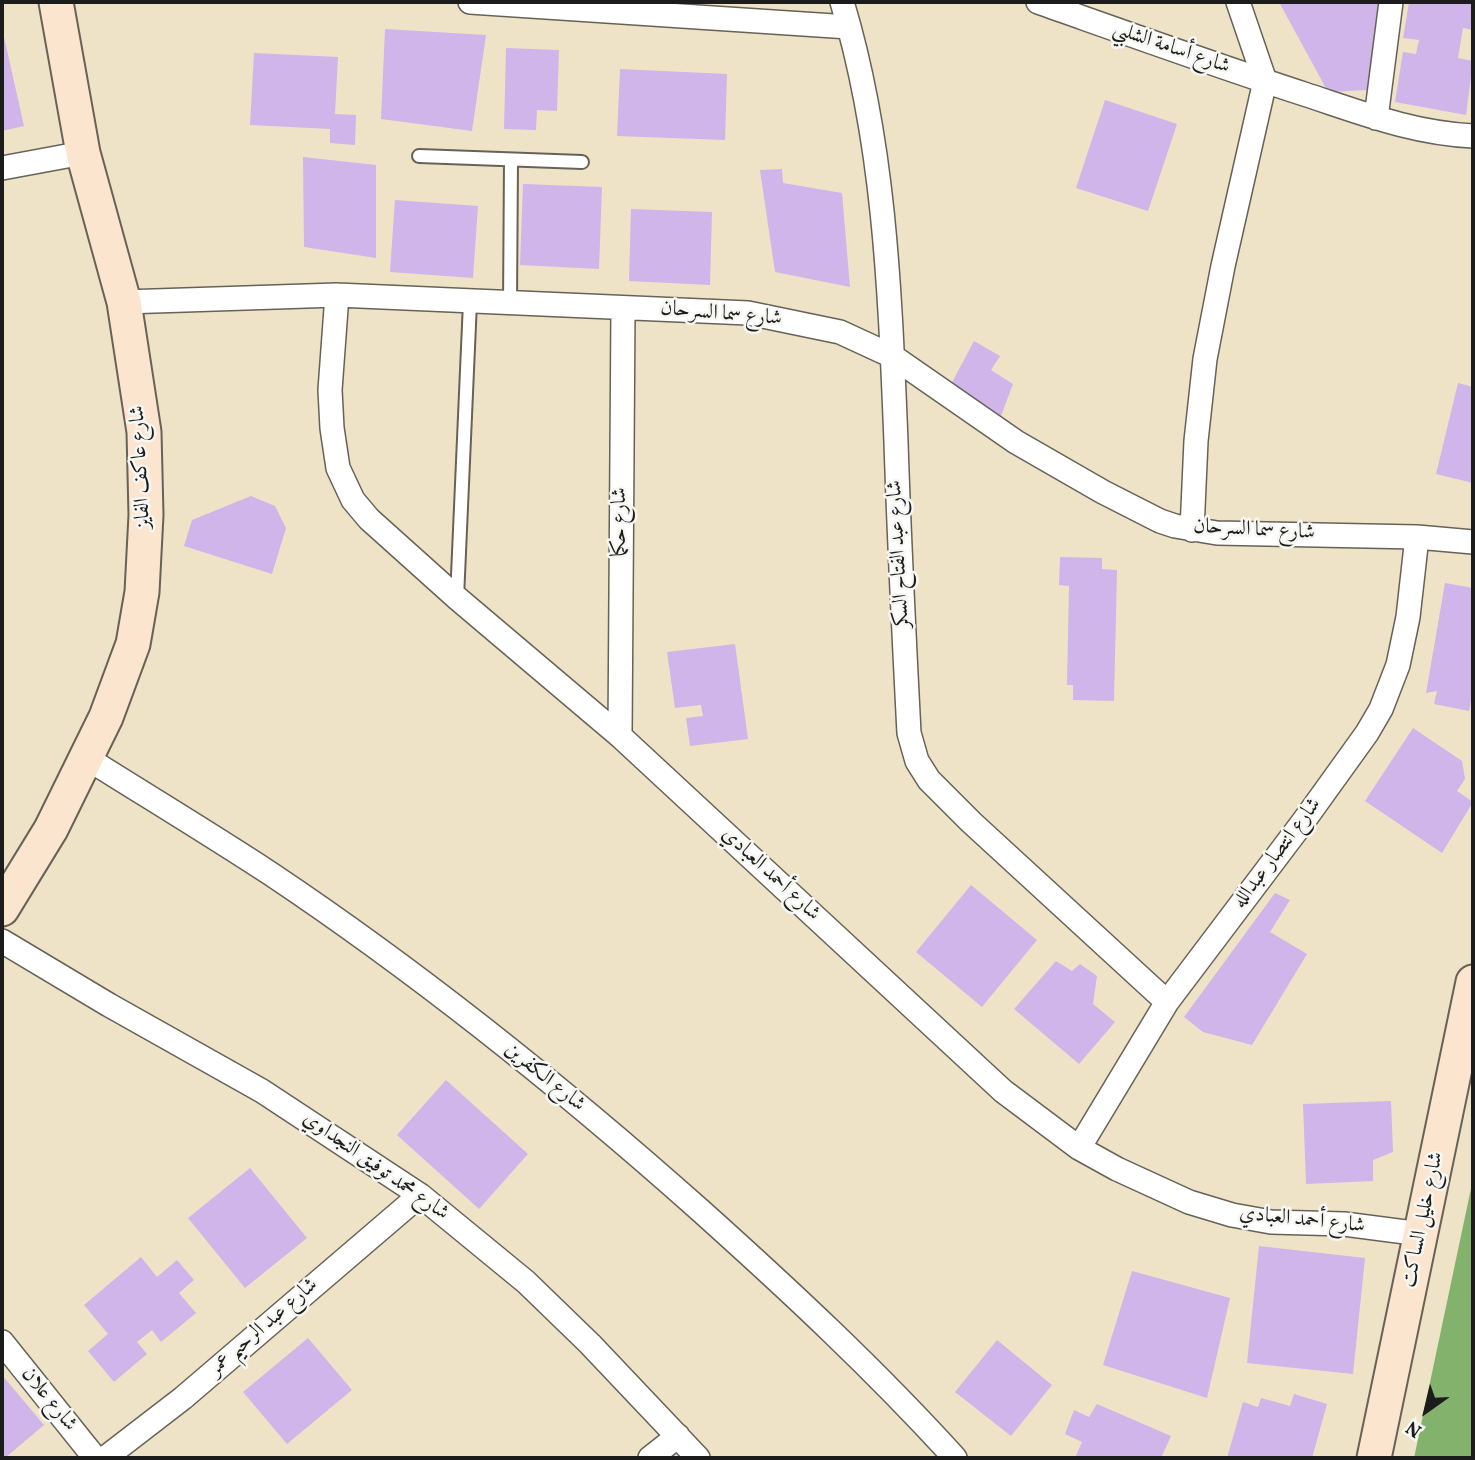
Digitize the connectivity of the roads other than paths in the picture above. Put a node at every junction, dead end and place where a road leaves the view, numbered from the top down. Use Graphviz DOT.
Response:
graph roads {
  1 [pos="56,2"];
  2 [pos="470,2"];
  3 [pos="842,2"];
  4 [pos="1038,2"];
  5 [pos="1238,2"];
  6 [pos="1391,2"];
  7 [pos="849,27"];
  8 [pos="1265,82"];
  9 [pos="1376,118"];
  10 [pos="1473,136"];
  11 [pos="83,153"];
  12 [pos="419,156"];
  13 [pos="511,160"];
  14 [pos="582,162"];
  15 [pos="2,168"];
  16 [pos="337,295"];
  17 [pos="124,302"];
  18 [pos="470,302"];
  19 [pos="510,304"];
  20 [pos="623,308"];
  21 [pos="892,356"];
  22 [pos="1192,530"];
  23 [pos="1417,537"];
  24 [pos="1473,542"];
  25 [pos="457,598"];
  26 [pos="620,736"];
  27 [pos="85,757"];
  28 [pos="2,909"];
  29 [pos="2,941"];
  30 [pos="1473,982"];
  31 [pos="1167,1002"];
  32 [pos="1079,1148"];
  33 [pos="420,1195"];
  34 [pos="1420,1234"];
  35 [pos="2,1342"];
  36 [pos="678,1436"];
  37 [pos="95,1458"];
  38 [pos="105,1458"];
  39 [pos="650,1458"];
  40 [pos="698,1458"];
  41 [pos="955,1458"];
  42 [pos="1374,1458"];
  1 -- 11 [label="main road, شارع عاكف الفايز"];
  2 -- 7 [label="street"];
  3 -- 7 [label="street, شارع عبد الفتاح السكر"];
  4 -- 8 [label="street, شارع أسامة الشلبي"];
  5 -- 8 [label="street"];
  6 -- 9 [label="street"];
  7 -- 21 [label="street, شارع عبد الفتاح السكر"];
  8 -- 9 [label="street, شارع أسامة الشلبي"];
  8 -- 22 [label="street"];
  9 -- 10 [label="street"];
  11 -- 15 [label="street"];
  11 -- 17 [label="main road, شارع عاكف الفايز"];
  12 -- 13 [label="lane"];
  13 -- 14 [label="lane"];
  13 -- 19 [label="lane"];
  16 -- 17 [label="street, شارع سما السرحان"];
  16 -- 18 [label="street, شارع سما السرحان"];
  16 -- 25 [label="street, شارع أحمد العبادي"];
  17 -- 27 [label="main road, شارع عاكف الفايز"];
  18 -- 19 [label="street, شارع سما السرحان"];
  18 -- 25 [label="lane"];
  19 -- 20 [label="street, شارع سما السرحان"];
  20 -- 21 [label="street, شارع سما السرحان"];
  20 -- 26 [label="street, شارع حكما"];
  21 -- 22 [label="street, شارع سما السرحان"];
  21 -- 31 [label="street, شارع عبد الفتاح السكر"];
  22 -- 23 [label="street, شارع سما السرحان"];
  23 -- 24 [label="street, شارع سما السرحان"];
  23 -- 31 [label="street, شارع انتصار عبدالله"];
  25 -- 26 [label="street, شارع أحمد العبادي"];
  26 -- 32 [label="street, شارع أحمد العبادي"];
  27 -- 28 [label="main road, شارع عاكف الفايز"];
  27 -- 41 [label="street, شارع الكفرين"];
  29 -- 33 [label="street, شارع محمد توفيق النجداوي"];
  30 -- 34 [label="main road, شارع خليل الساكت"];
  31 -- 32 [label="street, شارع انتصار عبدالله"];
  32 -- 34 [label="street, شارع أحمد العبادي"];
  33 -- 36 [label="street, شارع محمد توفيق النجداوي"];
  33 -- 38 [label="street, شارع عبد الرحيم عمر"];
  34 -- 42 [label="main road, شارع خليل الساكت"];
  35 -- 37 [label="street, شارع علان"];
  36 -- 39 [label="street"];
  36 -- 40 [label="street, شارع محمد توفيق النجداوي"];
}
